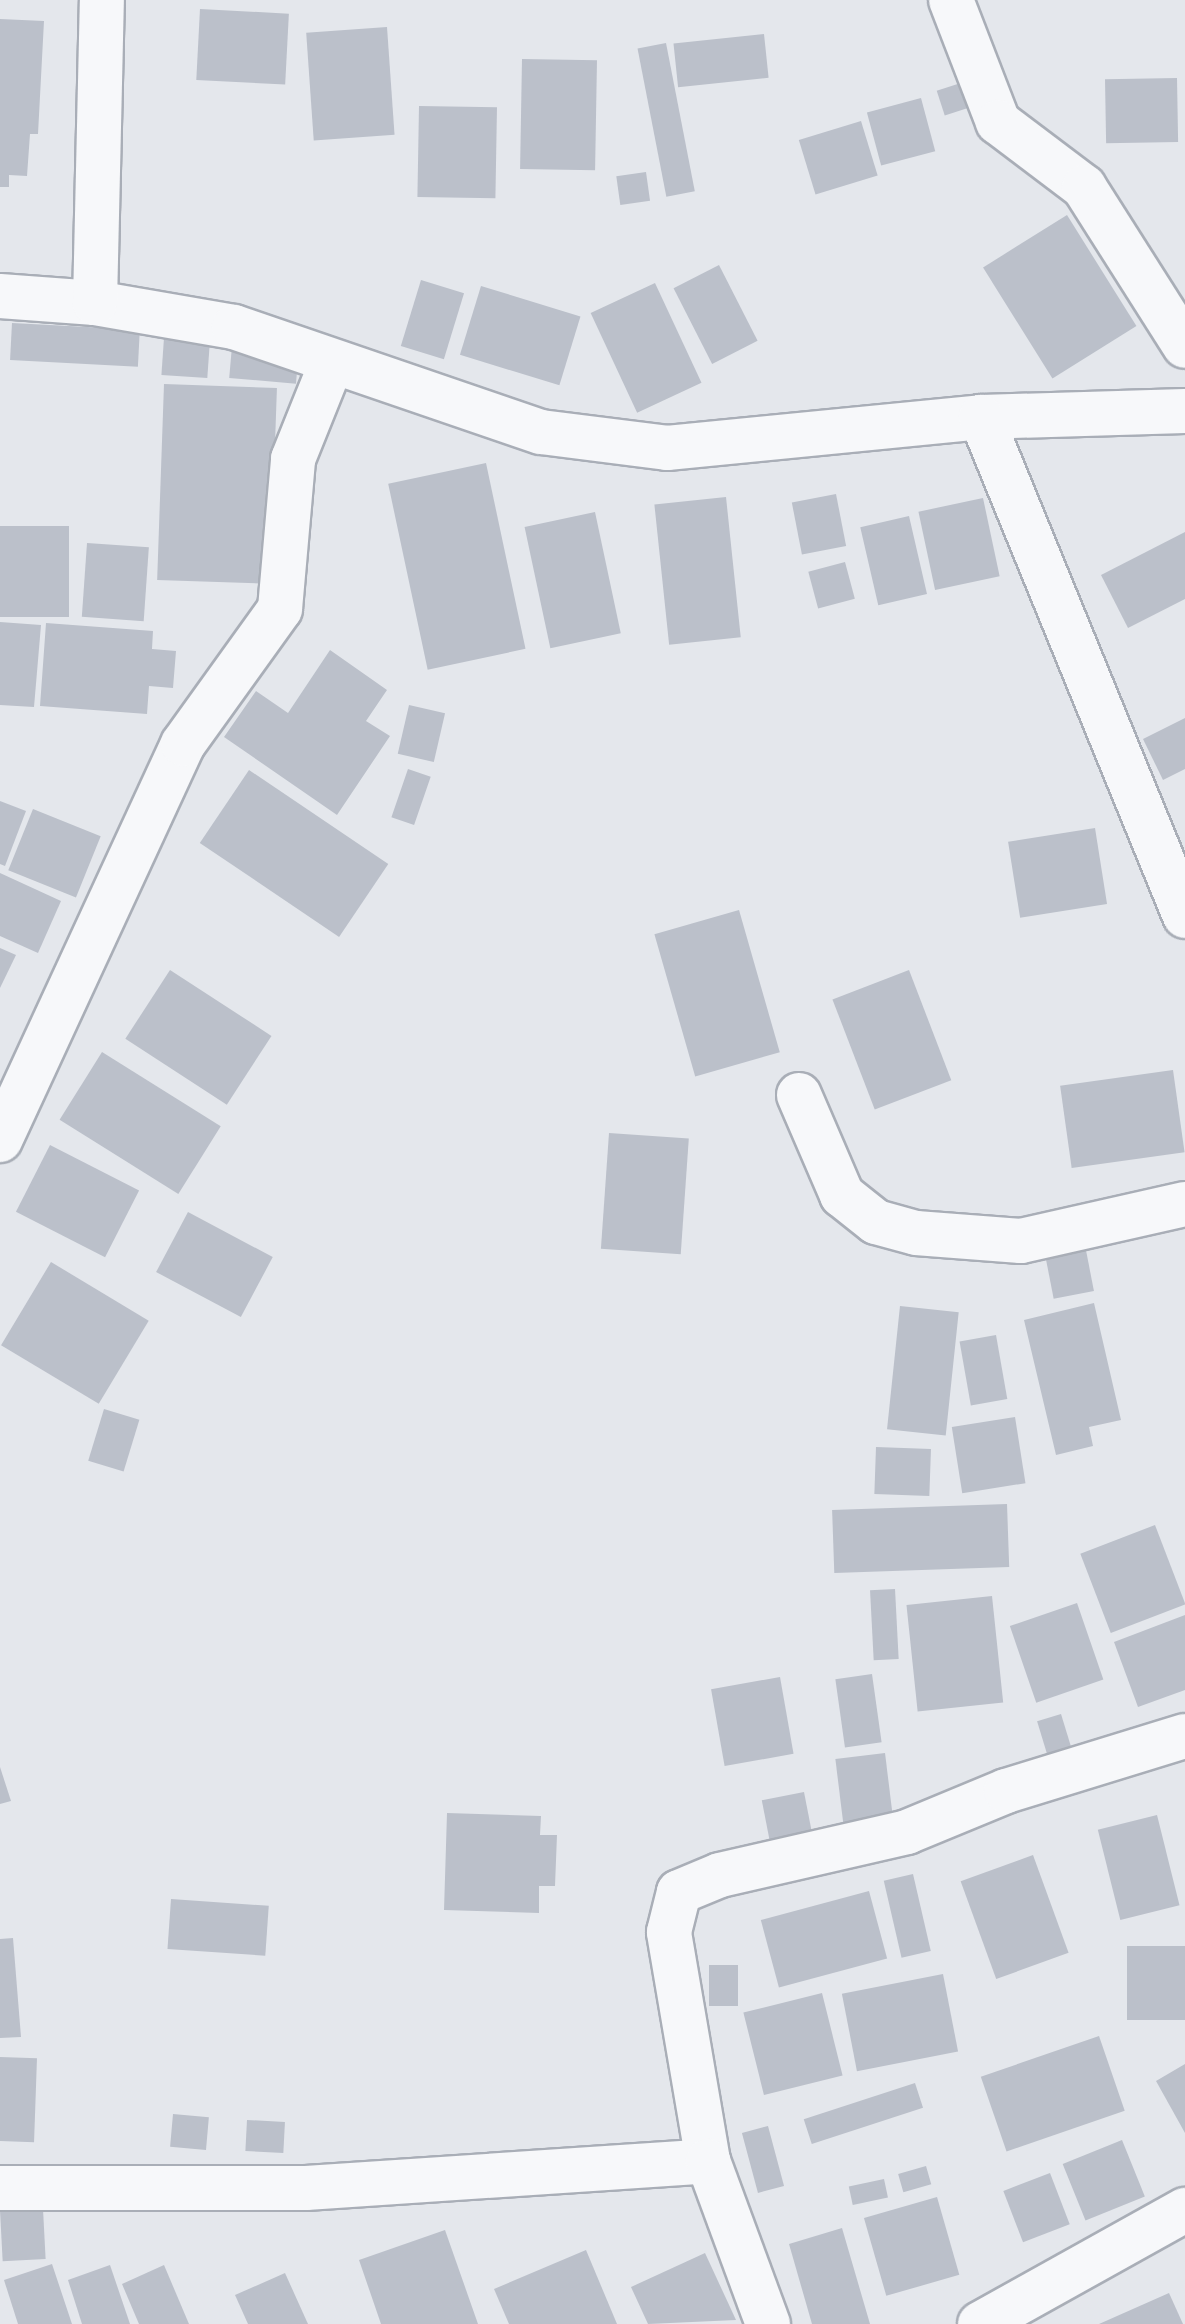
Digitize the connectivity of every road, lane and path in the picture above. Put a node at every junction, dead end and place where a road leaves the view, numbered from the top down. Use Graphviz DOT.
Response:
graph roads {
  1 [pos="102,0"];
  2 [pos="951,0"];
  3 [pos="0,296"];
  4 [pos="95,303"];
  5 [pos="1183,338"];
  6 [pos="332,362"];
  7 [pos="1185,411"];
  8 [pos="981,417"];
  9 [pos="1185,916"];
  10 [pos="799,1095"];
  11 [pos="0,1140"];
  12 [pos="1185,1204"];
  13 [pos="1185,1736"];
  14 [pos="708,2161"];
  15 [pos="0,2188"];
  16 [pos="1185,2210"];
  17 [pos="768,2324"];
  18 [pos="980,2324"];
  1 -- 4 [label="street"];
  2 -- 5 [label="street"];
  3 -- 4 [label="street"];
  4 -- 6 [label="street"];
  6 -- 8 [label="street"];
  6 -- 11 [label="street"];
  7 -- 8 [label="street"];
  8 -- 9 [label="street"];
  10 -- 12 [label="street"];
  13 -- 14 [label="street"];
  14 -- 15 [label="street"];
  14 -- 17 [label="street"];
  16 -- 18 [label="street"];
}
